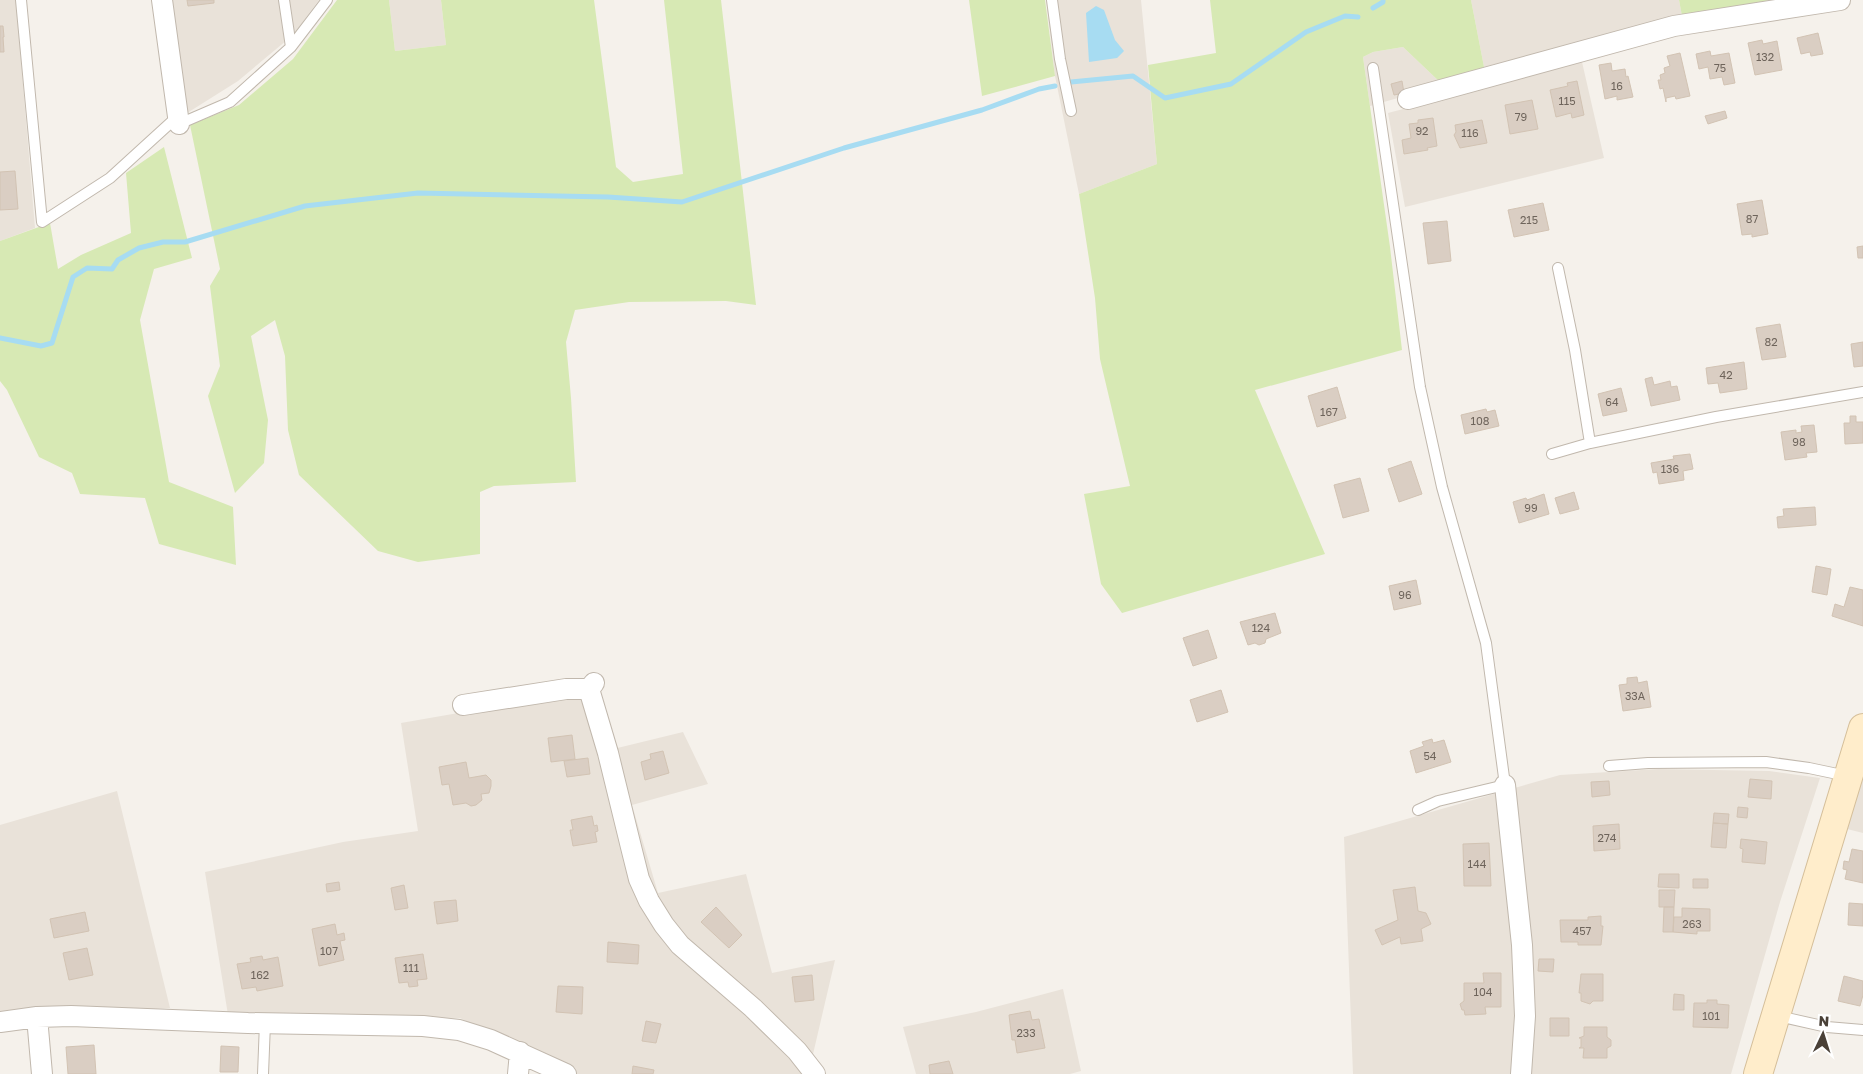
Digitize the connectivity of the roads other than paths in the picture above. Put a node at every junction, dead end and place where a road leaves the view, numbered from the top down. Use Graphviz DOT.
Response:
graph roads {
  1 [pos="21,0"];
  2 [pos="162,0"];
  3 [pos="284,0"];
  4 [pos="327,0"];
  5 [pos="1052,0"];
  6 [pos="1840,0"];
  7 [pos="291,48"];
  8 [pos="1373,68"];
  9 [pos="1408,99"];
  10 [pos="1071,111"];
  11 [pos="178,120"];
  12 [pos="1558,268"];
  13 [pos="1863,392"];
  14 [pos="1590,443"];
  15 [pos="1552,454"];
  16 [pos="463,705"];
  17 [pos="1863,728"];
  18 [pos="1609,766"];
  19 [pos="1849,776"];
  20 [pos="1505,785"];
  21 [pos="1418,810"];
  22 [pos="1776,1015"];
  23 [pos="37,1017"];
  24 [pos="0,1022"];
  25 [pos="265,1023"];
  26 [pos="1863,1030"];
  27 [pos="520,1052"];
  28 [pos="42,1074"];
  29 [pos="263,1074"];
  30 [pos="518,1074"];
  31 [pos="566,1074"];
  32 [pos="815,1074"];
  33 [pos="1521,1074"];
  34 [pos="1758,1074"];
  1 -- 11 [label="lane"];
  2 -- 11 [label="street"];
  3 -- 7 [label="lane"];
  4 -- 7 [label="lane"];
  5 -- 10 [label="lane"];
  6 -- 9 [label="street"];
  7 -- 11 [label="lane"];
  8 -- 20 [label="lane"];
  12 -- 14 [label="lane"];
  13 -- 14 [label="lane"];
  14 -- 15 [label="lane"];
  16 -- 32 [label="street"];
  17 -- 19 [label="main road"];
  18 -- 19 [label="lane"];
  19 -- 22 [label="main road"];
  20 -- 21 [label="lane"];
  20 -- 33 [label="street"];
  22 -- 26 [label="lane"];
  22 -- 34 [label="main road"];
  23 -- 24 [label="street"];
  23 -- 25 [label="street"];
  23 -- 28 [label="street"];
  25 -- 27 [label="street"];
  25 -- 29 [label="lane"];
  27 -- 30 [label="street"];
  27 -- 31 [label="street"];
}
